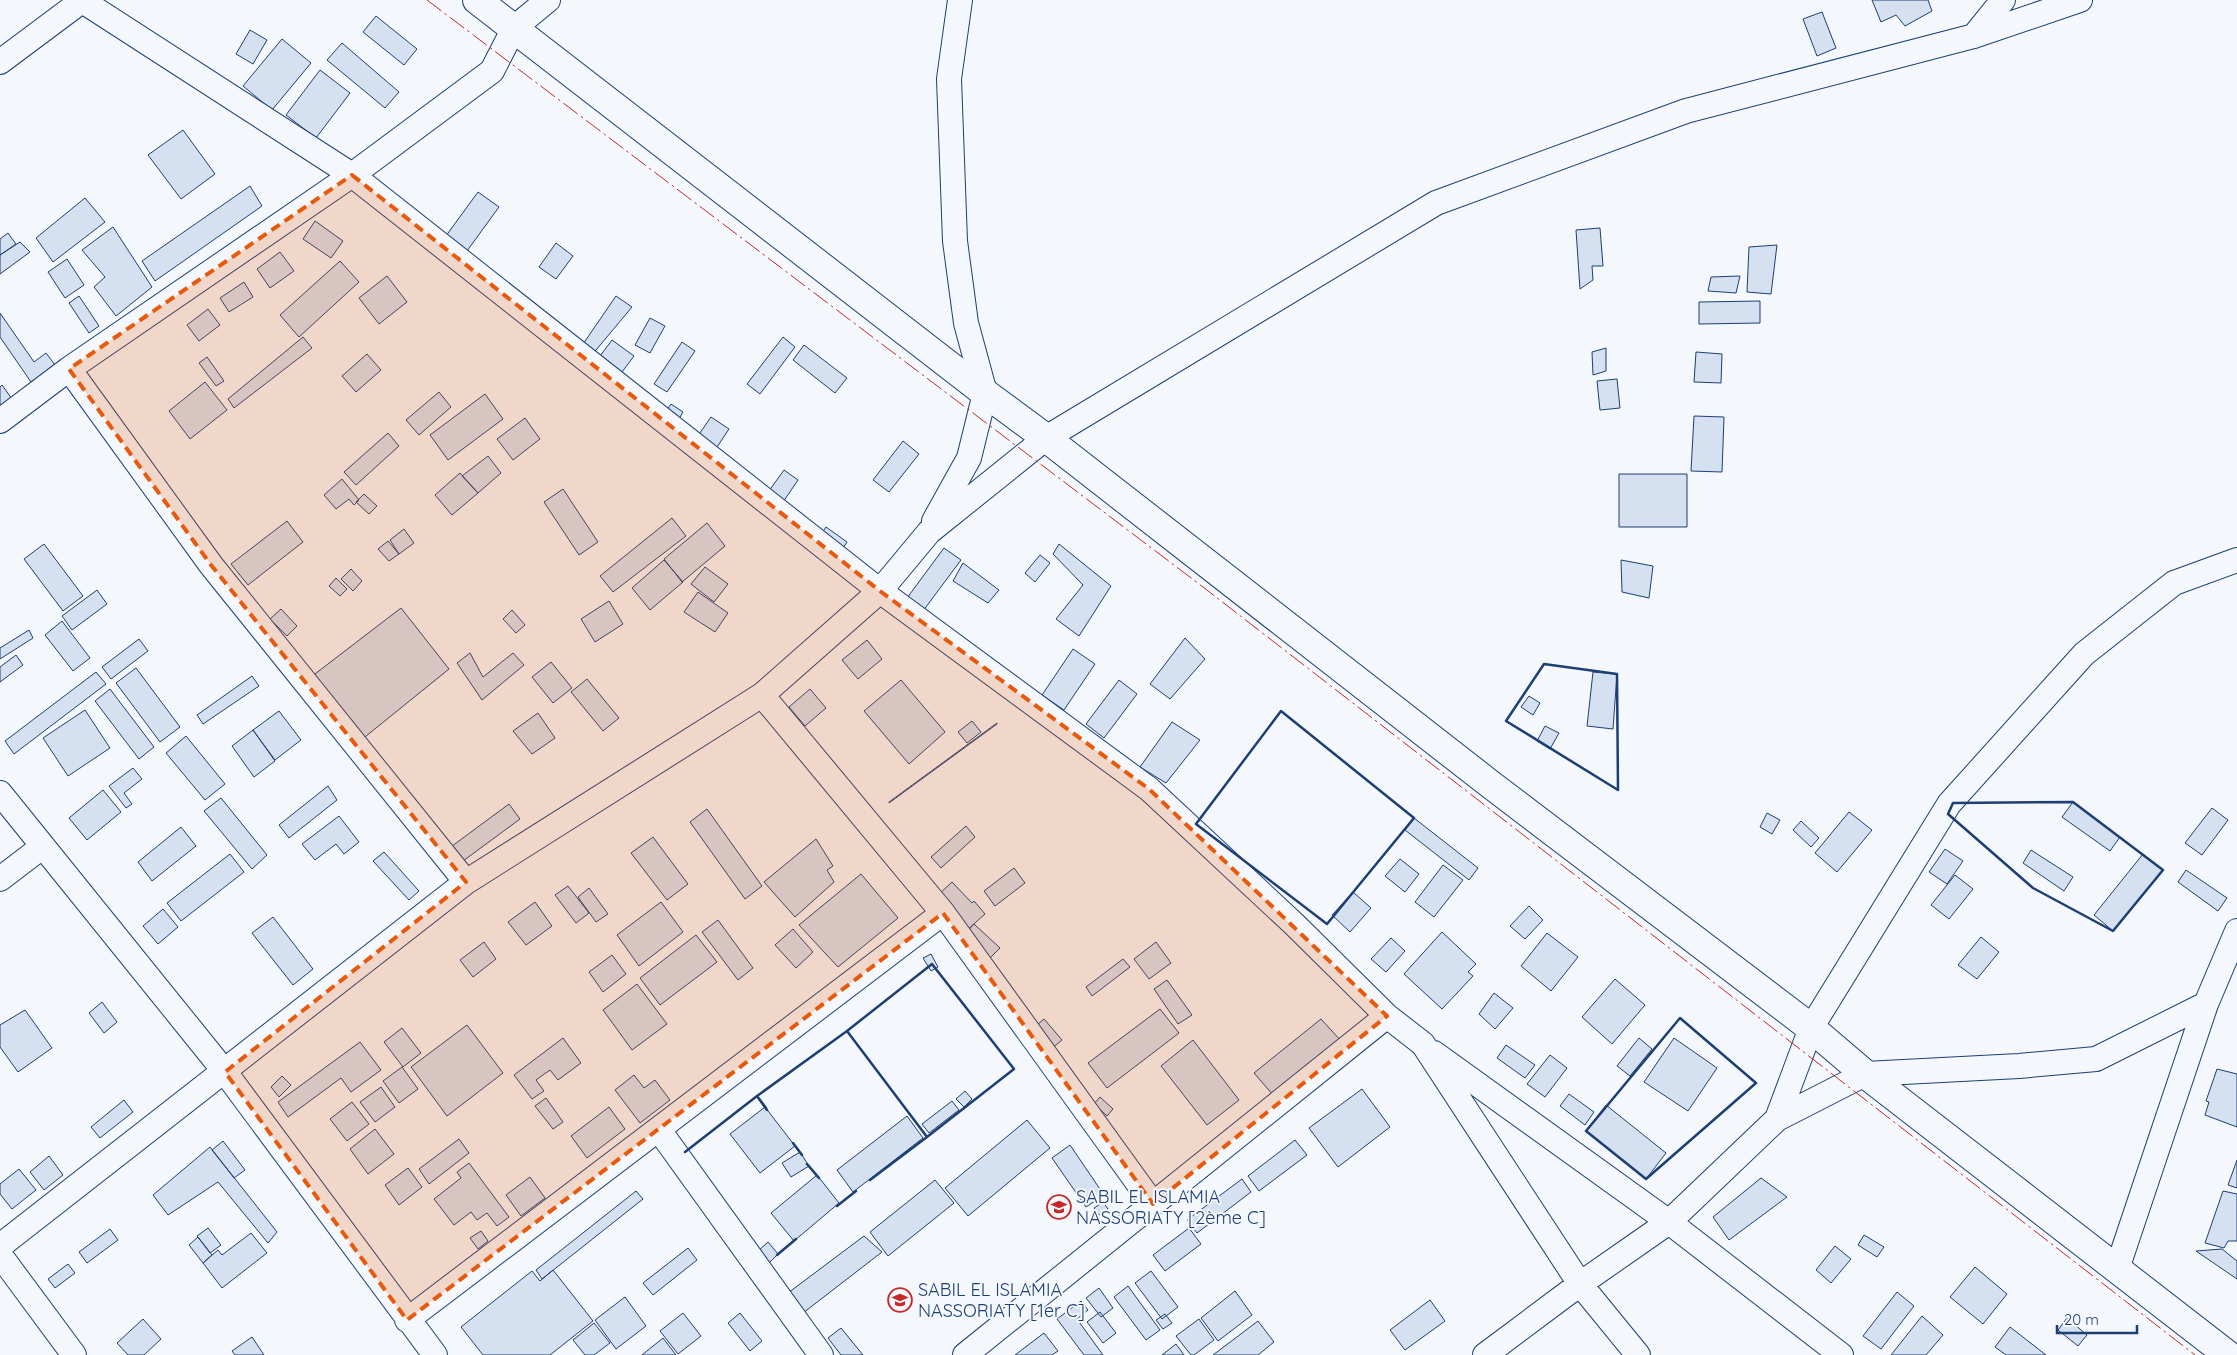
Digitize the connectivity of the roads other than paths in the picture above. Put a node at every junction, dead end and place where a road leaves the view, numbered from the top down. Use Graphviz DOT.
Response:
graph roads {
  1 [pos="82,0"];
  2 [pos="477,0"];
  3 [pos="522,0"];
  4 [pos="548,0"];
  5 [pos="960,0"];
  6 [pos="2003,0"];
  7 [pos="2080,0"];
  8 [pos="514,28"];
  9 [pos="1974,36"];
  10 [pos="0,62"];
  11 [pos="352,175"];
  12 [pos="69,369"];
  13 [pos="985,393"];
  14 [pos="0,421"];
  15 [pos="1046,438"];
  16 [pos="929,532"];
  17 [pos="2237,560"];
  18 [pos="880,591"];
  19 [pos="762,695"];
  20 [pos="0,793"];
  21 [pos="42,847"];
  22 [pos="0,879"];
  23 [pos="466,882"];
  24 [pos="942,913"];
  25 [pos="2237,931"];
  26 [pos="2206,1004"];
  27 [pos="1387,1016"];
  28 [pos="1811,1028"];
  29 [pos="1423,1044"];
  30 [pos="225,1072"];
  31 [pos="1865,1074"];
  32 [pos="1777,1119"];
  33 [pos="659,1130"];
  34 [pos="1153,1204"];
  35 [pos="1669,1222"];
  36 [pos="0,1246"];
  37 [pos="0,1256"];
  38 [pos="2117,1269"];
  39 [pos="1580,1284"];
  40 [pos="407,1320"];
  41 [pos="74,1355"];
  42 [pos="435,1355"];
  43 [pos="821,1355"];
  44 [pos="965,1355"];
  45 [pos="1484,1355"];
  46 [pos="1638,1355"];
  47 [pos="1842,1355"];
  48 [pos="2228,1355"];
  1 -- 10 [label="street"];
  1 -- 11 [label="street"];
  2 -- 8 [label="street"];
  3 -- 8 [label="street"];
  4 -- 8 [label="street"];
  5 -- 13 [label="street"];
  6 -- 9 [label="street"];
  7 -- 9 [label="street"];
  8 -- 11 [label="street"];
  8 -- 13 [label="street"];
  9 -- 15 [label="street"];
  11 -- 12 [label="street"];
  11 -- 18 [label="street"];
  12 -- 14 [label="street"];
  12 -- 23 [label="street"];
  13 -- 15 [label="street"];
  13 -- 16 [label="street"];
  15 -- 16 [label="street"];
  15 -- 28 [label="street"];
  16 -- 18 [label="street"];
  17 -- 28 [label="street"];
  18 -- 19 [label="street"];
  18 -- 27 [label="street"];
  19 -- 23 [label="street"];
  19 -- 24 [label="street"];
  20 -- 21 [label="street"];
  21 -- 22 [label="street"];
  21 -- 30 [label="street"];
  23 -- 30 [label="street"];
  24 -- 33 [label="street"];
  24 -- 34 [label="street"];
  25 -- 26 [label="street"];
  26 -- 31 [label="street"];
  26 -- 38 [label="street"];
  27 -- 29 [label="street"];
  27 -- 34 [label="street"];
  28 -- 31 [label="street"];
  28 -- 32 [label="street"];
  29 -- 35 [label="street"];
  29 -- 39 [label="street"];
  30 -- 36 [label="street"];
  30 -- 40 [label="street"];
  31 -- 32 [label="street"];
  31 -- 38 [label="street"];
  32 -- 35 [label="street"];
  33 -- 40 [label="street"];
  33 -- 43 [label="street"];
  34 -- 44 [label="street"];
  35 -- 39 [label="street"];
  35 -- 47 [label="street"];
  37 -- 41 [label="street"];
  38 -- 48 [label="street"];
  39 -- 45 [label="street"];
  39 -- 46 [label="street"];
  40 -- 42 [label="street"];
}
